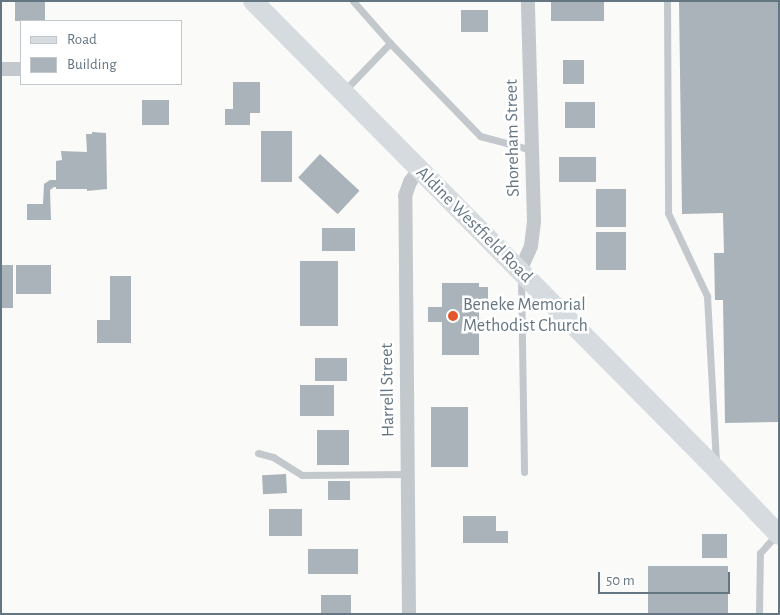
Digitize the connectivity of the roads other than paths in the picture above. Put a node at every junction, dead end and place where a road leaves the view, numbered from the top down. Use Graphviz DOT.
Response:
graph roads {
  1 [pos="253,1"];
  2 [pos="353,1"];
  3 [pos="528,1"];
  4 [pos="667,1"];
  5 [pos="390,43"];
  6 [pos="1,69"];
  7 [pos="20,69"];
  8 [pos="343,92"];
  9 [pos="532,150"];
  10 [pos="419,169"];
  11 [pos="520,270"];
  12 [pos="258,453"];
  13 [pos="716,468"];
  14 [pos="524,472"];
  15 [pos="408,474"];
  16 [pos="778,534"];
  17 [pos="409,614"];
  18 [pos="759,614"];
  1 -- 8 [label="main road, Aldine Westfield Road"];
  2 -- 5 [label="lane"];
  3 -- 9 [label="street, Shoreham Street"];
  4 -- 13 [label="lane"];
  5 -- 8 [label="lane"];
  5 -- 9 [label="lane"];
  6 -- 7 [label="street"];
  8 -- 10 [label="main road, Aldine Westfield Road"];
  9 -- 11 [label="street, Shoreham Street"];
  10 -- 11 [label="main road, Aldine Westfield Road"];
  10 -- 15 [label="street, Harrell Street"];
  11 -- 13 [label="main road, Aldine Westfield Road"];
  11 -- 14 [label="lane"];
  12 -- 15 [label="lane"];
  13 -- 16 [label="main road, Aldine Westfield Road"];
  15 -- 17 [label="street, Harrell Street"];
  16 -- 18 [label="lane"];
}
